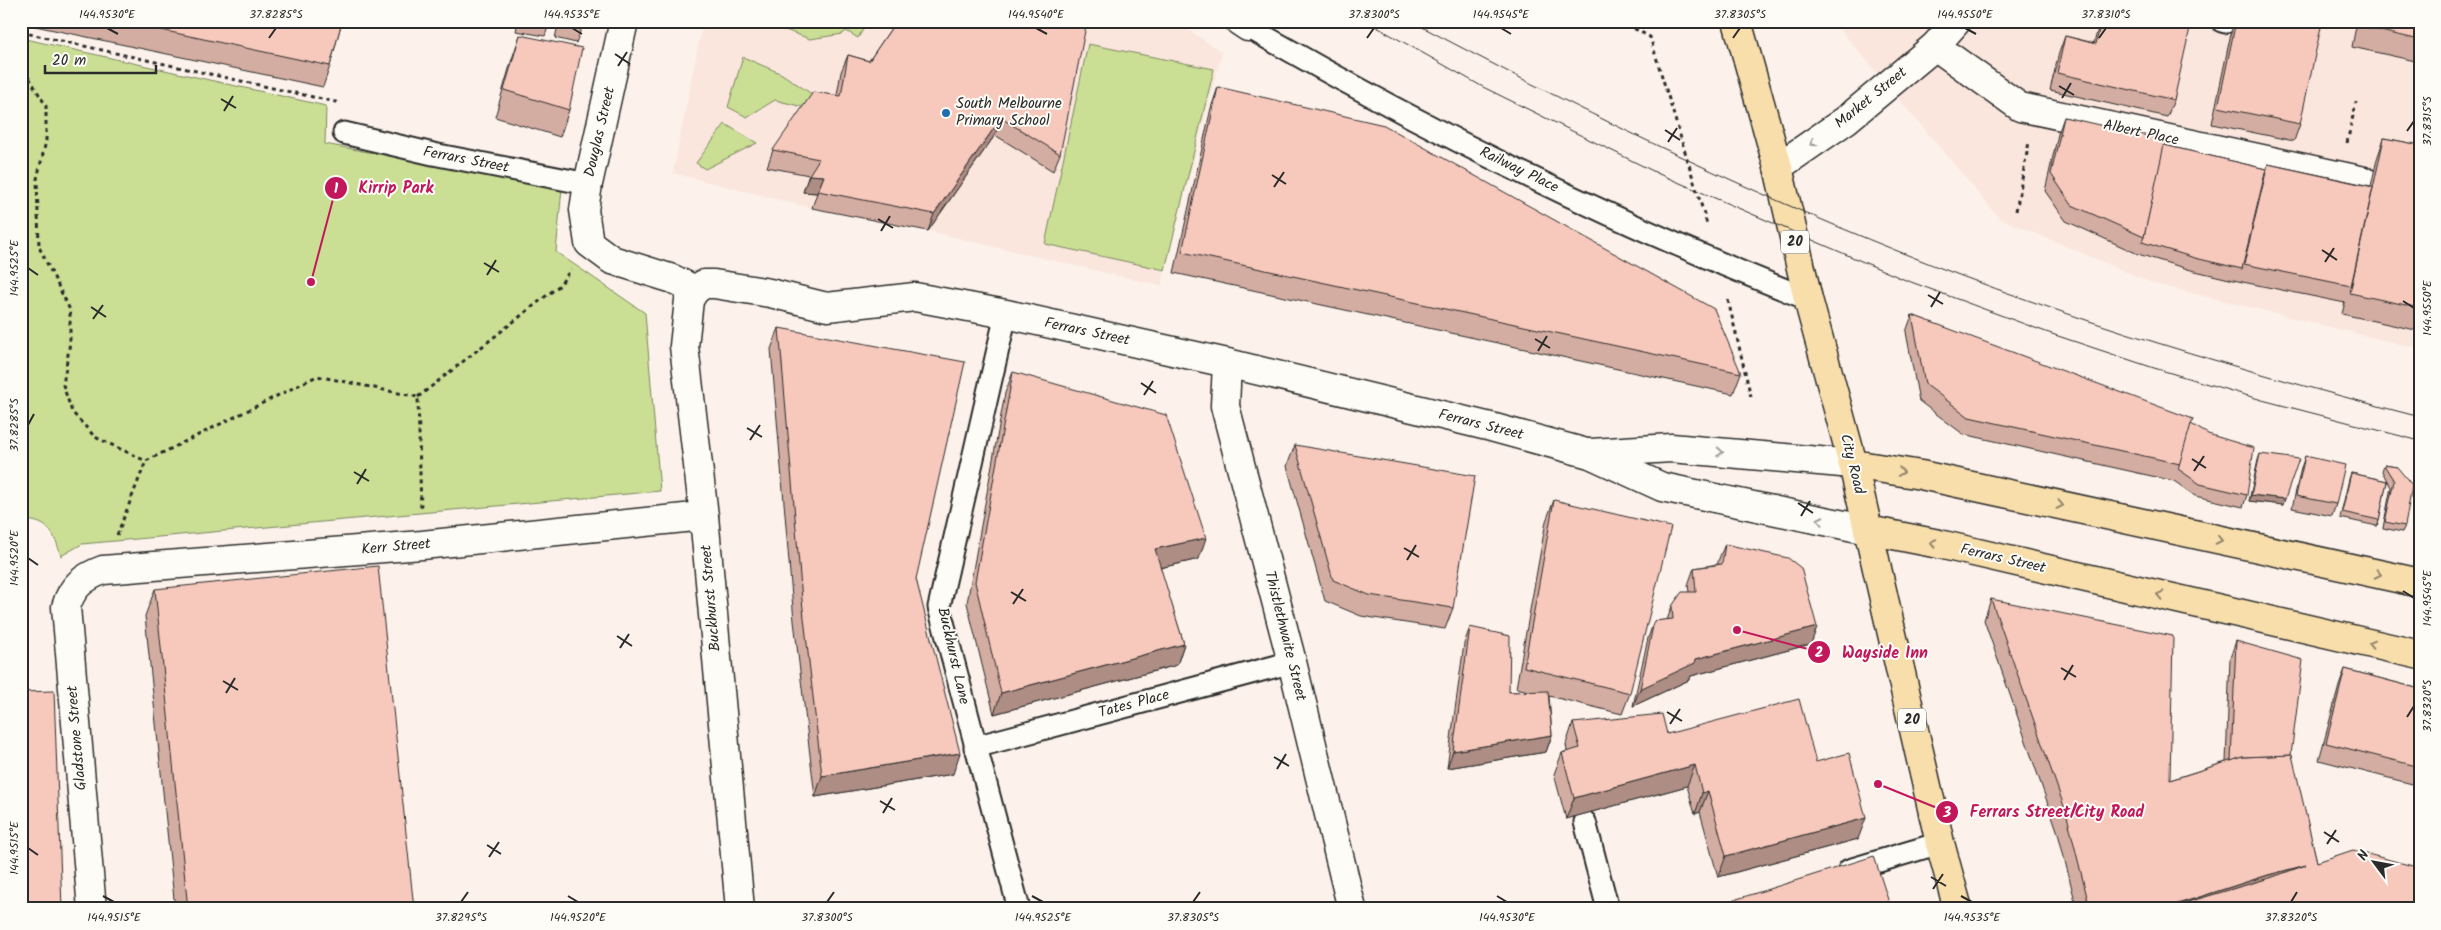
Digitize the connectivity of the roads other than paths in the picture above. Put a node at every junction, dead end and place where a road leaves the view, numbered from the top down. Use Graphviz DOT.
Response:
graph roads {
  1 [pos="624,21"];
  2 [pos="1737,21"];
  3 [pos="1957,21"];
  4 [pos="1244,24"];
  5 [pos="1935,46"];
  6 [pos="344,133"];
  7 [pos="1778,167"];
  8 [pos="2352,178"];
  9 [pos="588,184"];
  10 [pos="695,290"];
  11 [pos="1808,299"];
  12 [pos="1006,314"];
  13 [pos="1227,363"];
  14 [pos="1590,454"];
  15 [pos="1853,464"];
  16 [pos="704,516"];
  17 [pos="1868,530"];
  18 [pos="95,573"];
  19 [pos="2420,584"];
  20 [pos="2420,655"];
  21 [pos="1292,662"];
  22 [pos="975,747"];
  23 [pos="1585,822"];
  24 [pos="1940,843"];
  25 [pos="1833,874"];
  26 [pos="92,909"];
  27 [pos="740,909"];
  28 [pos="1018,909"];
  29 [pos="1352,909"];
  30 [pos="1608,909"];
  31 [pos="1958,909"];
  1 -- 9 [label="street, Douglas Street"];
  2 -- 7 [label="main road, City Road / 20"];
  3 -- 5 [label="street, Market Street"];
  4 -- 11 [label="lane, Railway Place"];
  5 -- 7 [label="street, Market Street, one-way"];
  5 -- 8 [label="street, Albert Place"];
  6 -- 9 [label="lane, Ferrars Street"];
  7 -- 11 [label="main road, City Road / 20"];
  9 -- 10 [label="street, Douglas Street"];
  10 -- 12 [label="street, Ferrars Street"];
  10 -- 16 [label="street, Buckhurst Street"];
  11 -- 15 [label="main road, City Road / 20"];
  12 -- 13 [label="street, Ferrars Street"];
  12 -- 22 [label="lane, Buckhurst Lane"];
  13 -- 14 [label="street, Ferrars Street"];
  13 -- 21 [label="street, Thistlethwaite Street"];
  14 -- 15 [label="street, Ferrars Street, one-way"];
  17 -- 14 [label="street, Ferrars Street, one-way"];
  15 -- 17 [label="main road, City Road / 20"];
  15 -- 19 [label="main road, Ferrars Street, one-way"];
  16 -- 18 [label="street, Kerr Street"];
  16 -- 27 [label="street, Buckhurst Street"];
  20 -- 17 [label="main road, Ferrars Street, one-way"];
  17 -- 24 [label="main road, City Road / 20"];
  18 -- 26 [label="street, Gladstone Street"];
  21 -- 22 [label="lane, Tates Place"];
  21 -- 29 [label="street, Thistlethwaite Street"];
  22 -- 28 [label="lane, Buckhurst Lane"];
  23 -- 30 [label="lane"];
  24 -- 25 [label="lane"];
  24 -- 31 [label="main road, City Road / 20"];
}
